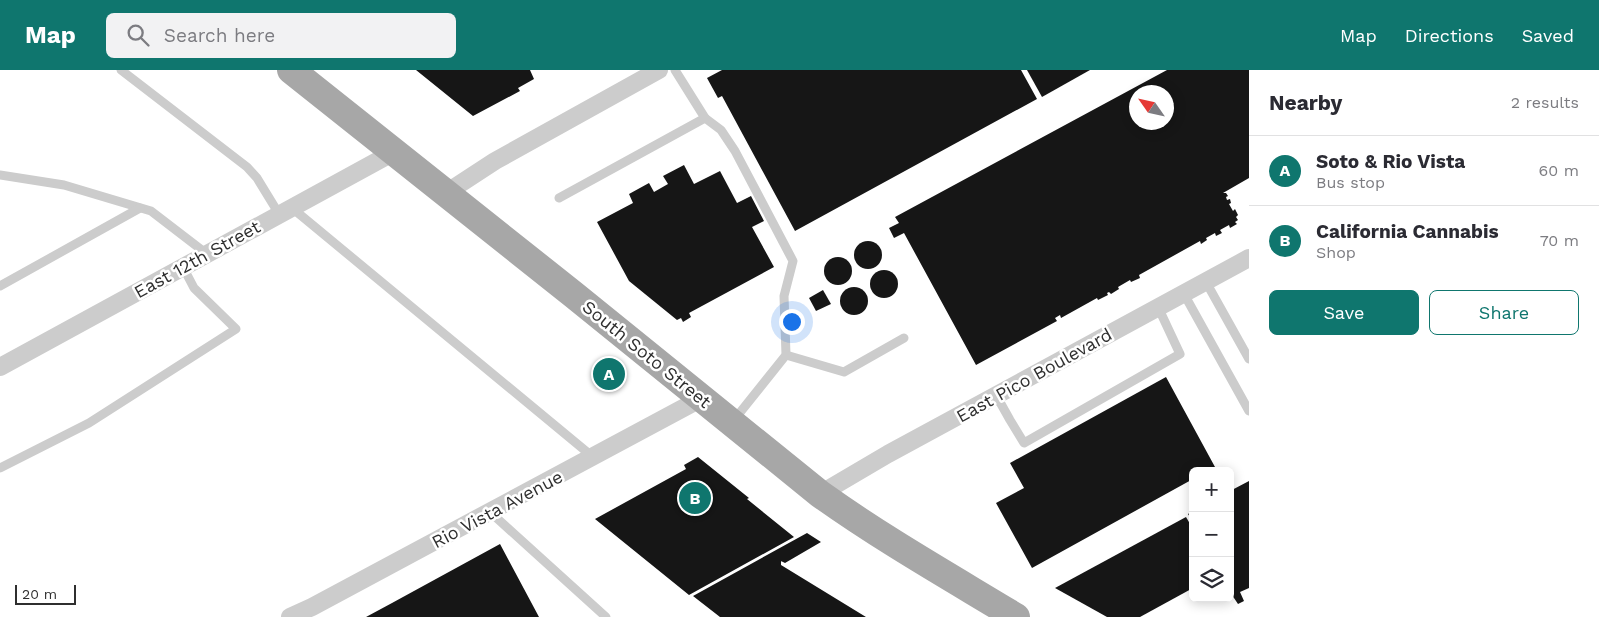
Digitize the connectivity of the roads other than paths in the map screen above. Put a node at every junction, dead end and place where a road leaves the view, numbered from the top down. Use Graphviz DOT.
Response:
graph roads {
  1 [pos="121,70"];
  2 [pos="292,70"];
  3 [pos="659,70"];
  4 [pos="675,70"];
  5 [pos="705,118"];
  6 [pos="394,152"];
  7 [pos="0,175"];
  8 [pos="446,193"];
  9 [pos="559,198"];
  10 [pos="140,208"];
  11 [pos="286,211"];
  12 [pos="207,254"];
  13 [pos="1249,258"];
  14 [pos="183,267"];
  15 [pos="1206,282"];
  16 [pos="0,286"];
  17 [pos="1184,294"];
  18 [pos="1158,308"];
  19 [pos="904,338"];
  20 [pos="786,355"];
  21 [pos="1249,359"];
  22 [pos="0,367"];
  23 [pos="996,396"];
  24 [pos="702,398"];
  25 [pos="1249,411"];
  26 [pos="732,423"];
  27 [pos="593,457"];
  28 [pos="0,468"];
  29 [pos="820,494"];
  30 [pos="490,512"];
  31 [pos="290,617"];
  32 [pos="606,617"];
  33 [pos="1016,617"];
  1 -- 11 [label="lane"];
  2 -- 6 [label="main road, South Soto Street"];
  3 -- 8 [label="street"];
  4 -- 5 [label="lane"];
  5 -- 9 [label="lane"];
  5 -- 20 [label="lane"];
  6 -- 8 [label="main road, South Soto Street"];
  6 -- 11 [label="street, East 12th Street"];
  7 -- 10 [label="lane"];
  8 -- 24 [label="main road, South Soto Street"];
  10 -- 12 [label="lane"];
  10 -- 16 [label="lane"];
  11 -- 12 [label="street, East 12th Street"];
  11 -- 27 [label="lane"];
  12 -- 14 [label="street, East 12th Street"];
  13 -- 15 [label="street, East Pico Boulevard"];
  14 -- 22 [label="street, East 12th Street"];
  14 -- 28 [label="lane"];
  15 -- 17 [label="street, East Pico Boulevard"];
  15 -- 21 [label="lane"];
  17 -- 18 [label="street, East Pico Boulevard"];
  17 -- 25 [label="lane"];
  18 -- 23 [label="street, East Pico Boulevard"];
  18 -- 23 [label="lane"];
  19 -- 20 [label="lane"];
  20 -- 26 [label="lane"];
  23 -- 29 [label="street, East Pico Boulevard"];
  24 -- 26 [label="main road, South Soto Street"];
  24 -- 27 [label="street, Rio Vista Avenue"];
  26 -- 29 [label="main road, South Soto Street"];
  27 -- 30 [label="street, Rio Vista Avenue"];
  29 -- 33 [label="main road, South Soto Street"];
  30 -- 31 [label="street, Rio Vista Avenue"];
  30 -- 32 [label="lane"];
}
